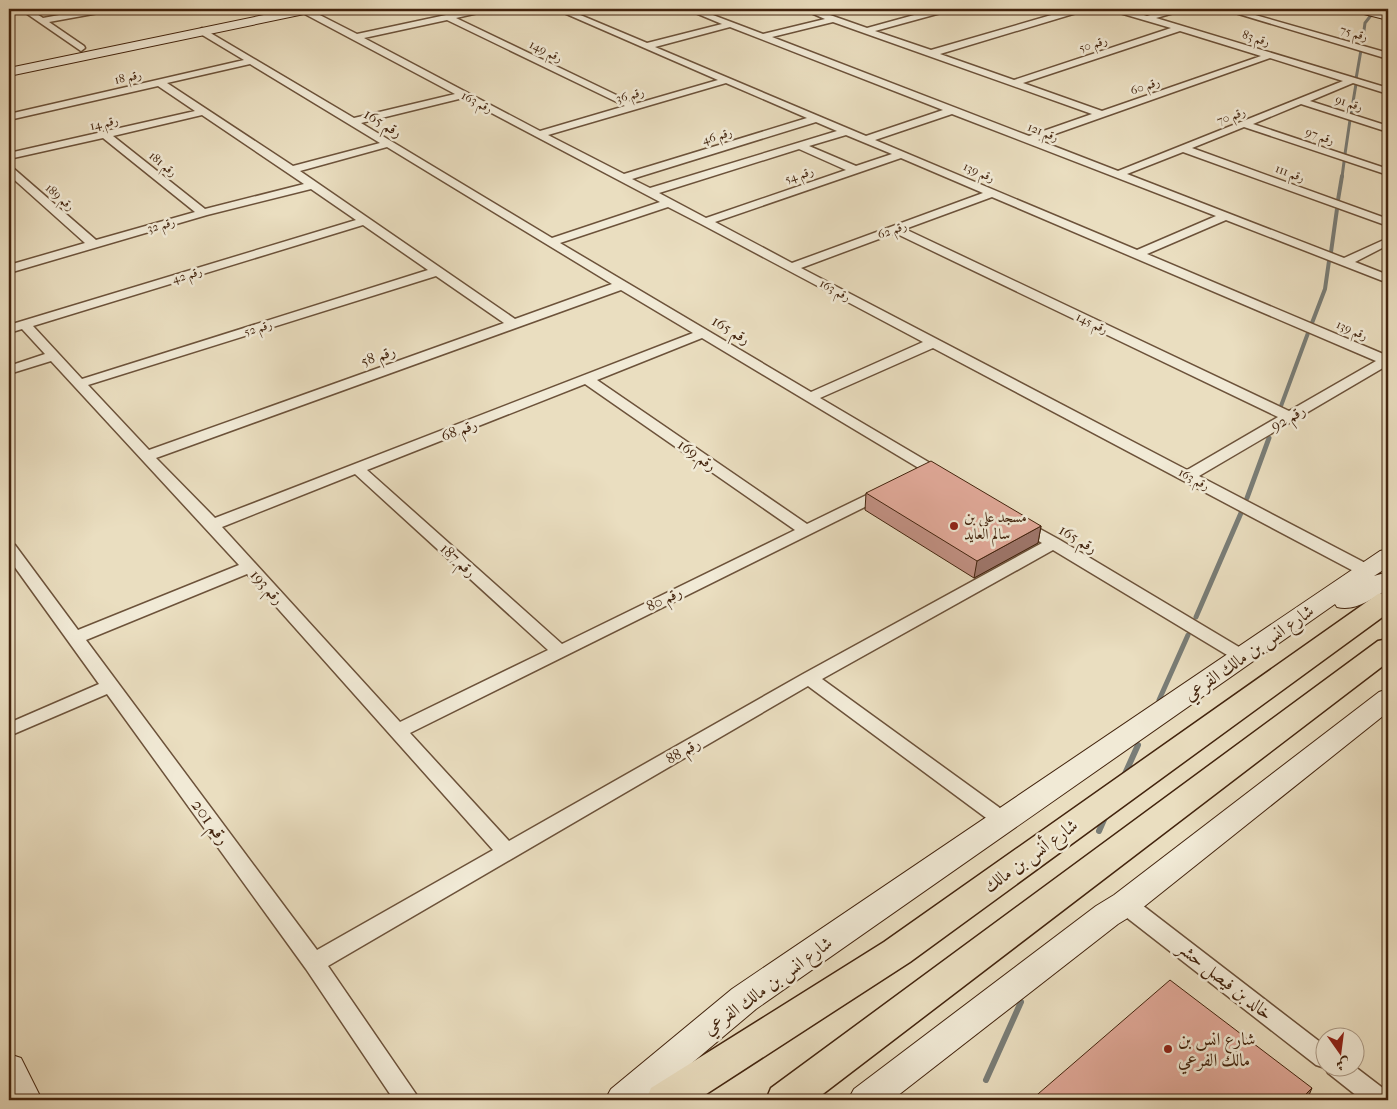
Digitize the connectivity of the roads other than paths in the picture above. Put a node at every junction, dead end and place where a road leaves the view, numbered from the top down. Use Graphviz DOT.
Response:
graph roads {
  1 [pos="24,9"];
  2 [pos="104,9"];
  3 [pos="268,9"];
  4 [pos="306,9"];
  5 [pos="484,9"];
  6 [pos="559,9"];
  7 [pos="690,9"];
  8 [pos="806,9"];
  9 [pos="919,9"];
  10 [pos="945,9"];
  11 [pos="1080,9"];
  12 [pos="1116,9"];
  13 [pos="1178,9"];
  14 [pos="1226,9"];
  15 [pos="1360,9"];
  16 [pos="1381,9"];
  17 [pos="1388,11"];
  18 [pos="931,13"];
  19 [pos="1388,16"];
  20 [pos="448,17"];
  21 [pos="833,18"];
  22 [pos="1148,18"];
  23 [pos="42,21"];
  24 [pos="729,24"];
  25 [pos="1180,28"];
  26 [pos="868,30"];
  27 [pos="202,31"];
  28 [pos="356,37"];
  29 [pos="762,37"];
  30 [pos="647,46"];
  31 [pos="81,48"];
  32 [pos="932,53"];
  33 [pos="1271,55"];
  34 [pos="1388,56"];
  35 [pos="252,62"];
  36 [pos="9,63"];
  37 [pos="9,72"];
  38 [pos="727,80"];
  39 [pos="1353,80"];
  40 [pos="160,82"];
  41 [pos="1014,83"];
  42 [pos="1388,91"];
  43 [pos="462,95"];
  44 [pos="1301,101"];
  45 [pos="634,107"];
  46 [pos="952,111"];
  47 [pos="204,112"];
  48 [pos="1101,114"];
  49 [pos="9,117"];
  50 [pos="817,118"];
  51 [pos="351,122"];
  52 [pos="1244,124"];
  53 [pos="1388,129"];
  54 [pos="847,131"];
  55 [pos="540,134"];
  56 [pos="106,135"];
  57 [pos="867,139"];
  58 [pos="1028,140"];
  59 [pos="388,144"];
  60 [pos="800,146"];
  61 [pos="1182,148"];
  62 [pos="902,154"];
  63 [pos="9,156"];
  64 [pos="9,170"];
  65 [pos="291,170"];
  66 [pos="856,170"];
  67 [pos="1388,172"];
  68 [pos="1119,174"];
  69 [pos="623,178"];
  70 [pos="314,185"];
  71 [pos="650,192"];
  72 [pos="992,193"];
  73 [pos="670,203"];
  74 [pos="203,213"];
  75 [pos="1226,216"];
  76 [pos="365,221"];
  77 [pos="706,222"];
  78 [pos="1388,223"];
  79 [pos="895,229"];
  80 [pos="1388,241"];
  81 [pos="550,242"];
  82 [pos="93,244"];
  83 [pos="1138,254"];
  84 [pos="1345,262"];
  85 [pos="792,267"];
  86 [pos="9,269"];
  87 [pos="436,272"];
  88 [pos="1388,279"];
  89 [pos="622,286"];
  90 [pos="514,324"];
  91 [pos="16,326"];
  92 [pos="704,333"];
  93 [pos="934,342"];
  94 [pos="53,356"];
  95 [pos="1388,360"];
  96 [pos="9,370"];
  97 [pos="588,380"];
  98 [pos="79,384"];
  99 [pos="810,397"];
  100 [pos="1290,417"];
  101 [pos="146,456"];
  102 [pos="358,469"];
  103 [pos="930,469"];
  104 [pos="1188,476"];
  105 [pos="955,484"];
  106 [pos="1013,519"];
  107 [pos="212,525"];
  108 [pos="806,530"];
  109 [pos="1054,543"];
  110 [pos="9,548"];
  111 [pos="249,568"];
  112 [pos="1381,568"];
  113 [pos="1388,600"];
  114 [pos="74,638"];
  115 [pos="1388,648"];
  116 [pos="559,651"];
  117 [pos="1243,657"];
  118 [pos="808,678"];
  119 [pos="1388,684"];
  120 [pos="110,686"];
  121 [pos="1388,698"];
  122 [pos="9,730"];
  123 [pos="399,731"];
  124 [pos="1314,756"];
  125 [pos="1004,821"];
  126 [pos="507,853"];
  127 [pos="1125,904"];
  128 [pos="314,963"];
  129 [pos="1314,1050"];
  130 [pos="9,1069"];
  131 [pos="1349,1076"];
  132 [pos="24,1100"];
  133 [pos="408,1100"];
  134 [pos="623,1100"];
  135 [pos="665,1100"];
  136 [pos="785,1100"];
  137 [pos="866,1100"];
  138 [pos="1380,1100"];
  1 -- 23 [label="street"];
  2 -- 23 [label="street"];
  3 -- 31 [label="street"];
  4 -- 27 [label="street"];
  4 -- 28 [label="street, رقم 163"];
  5 -- 20 [label="street"];
  6 -- 30 [label="street, رقم 139"];
  7 -- 24 [label="street, رقم 121"];
  8 -- 21 [label="street"];
  9 -- 18 [label="street"];
  10 -- 18 [label="street"];
  11 -- 32 [label="street"];
  12 -- 22 [label="street, رقم 83"];
  13 -- 22 [label="street"];
  14 -- 34 [label="street, رقم 75"];
  15 -- 19 [label="street"];
  16 -- 17 [label="main road"];
  18 -- 26 [label="street"];
  20 -- 28 [label="street"];
  20 -- 45 [label="street, رقم 149"];
  21 -- 26 [label="street"];
  21 -- 29 [label="street"];
  22 -- 25 [label="street, رقم 83"];
  23 -- 31 [label="street"];
  24 -- 29 [label="street, رقم 121"];
  24 -- 30 [label="street"];
  25 -- 33 [label="street, رقم 83"];
  25 -- 41 [label="street, رقم 50"];
  26 -- 32 [label="street"];
  27 -- 35 [label="street, رقم 165"];
  27 -- 37 [label="street"];
  28 -- 43 [label="street, رقم 163"];
  29 -- 46 [label="street, رقم 121"];
  30 -- 38 [label="street, رقم 139"];
  31 -- 36 [label="street"];
  32 -- 41 [label="street"];
  33 -- 39 [label="street, رقم 83"];
  33 -- 48 [label="street, رقم 60"];
  35 -- 40 [label="street, رقم 18"];
  35 -- 51 [label="street, رقم 165"];
  38 -- 45 [label="street, رقم 36"];
  38 -- 50 [label="street, رقم 139"];
  39 -- 42 [label="street, رقم 83"];
  39 -- 44 [label="street, رقم 70"];
  40 -- 47 [label="street"];
  40 -- 49 [label="street, رقم 18"];
  41 -- 48 [label="street"];
  43 -- 51 [label="street"];
  43 -- 55 [label="street, رقم 163"];
  44 -- 52 [label="street, رقم 70"];
  44 -- 53 [label="street, رقم 91"];
  45 -- 55 [label="street, رقم 36"];
  46 -- 57 [label="street"];
  46 -- 58 [label="street, رقم 121"];
  47 -- 56 [label="street, رقم 14"];
  47 -- 65 [label="street"];
  48 -- 58 [label="street, رقم 60"];
  50 -- 54 [label="street, رقم 139"];
  50 -- 69 [label="street, رقم 46"];
  51 -- 59 [label="street, رقم 165"];
  52 -- 61 [label="street, رقم 70"];
  52 -- 67 [label="street, رقم 97"];
  54 -- 57 [label="street, رقم 139"];
  54 -- 60 [label="street"];
  55 -- 69 [label="street, رقم 163"];
  56 -- 63 [label="street, رقم 14"];
  56 -- 74 [label="street, رقم 181"];
  57 -- 62 [label="street, رقم 139"];
  58 -- 68 [label="street, رقم 121"];
  59 -- 65 [label="street"];
  59 -- 81 [label="street, رقم 165"];
  60 -- 66 [label="street"];
  60 -- 71 [label="street"];
  61 -- 68 [label="street, رقم 70"];
  61 -- 78 [label="street, رقم 111"];
  62 -- 66 [label="street, رقم 54"];
  62 -- 72 [label="street, رقم 139"];
  64 -- 82 [label="street, رقم 189"];
  65 -- 70 [label="street"];
  66 -- 77 [label="street, رقم 54"];
  68 -- 75 [label="street, رقم 121"];
  69 -- 71 [label="street, رقم 163"];
  70 -- 74 [label="street, رقم 32"];
  70 -- 76 [label="street"];
  71 -- 73 [label="street, رقم 163"];
  72 -- 79 [label="street, رقم 62"];
  72 -- 83 [label="street, رقم 139"];
  73 -- 77 [label="street, رقم 163"];
  73 -- 81 [label="street"];
  74 -- 82 [label="street, رقم 32"];
  75 -- 83 [label="street"];
  75 -- 84 [label="street, رقم 121"];
  76 -- 87 [label="street"];
  76 -- 91 [label="street, رقم 42"];
  77 -- 85 [label="street, رقم 163"];
  79 -- 85 [label="street, رقم 62"];
  79 -- 100 [label="street, رقم 145"];
  80 -- 84 [label="street"];
  81 -- 89 [label="street, رقم 165"];
  82 -- 86 [label="street, رقم 32"];
  83 -- 95 [label="street, رقم 139"];
  84 -- 88 [label="street, رقم 121"];
  85 -- 93 [label="street, رقم 163"];
  87 -- 90 [label="street"];
  87 -- 98 [label="street, رقم 52"];
  89 -- 90 [label="street, رقم 58"];
  89 -- 92 [label="street, رقم 165"];
  90 -- 101 [label="street, رقم 58"];
  91 -- 94 [label="street, رقم 193"];
  92 -- 97 [label="street, رقم 68"];
  92 -- 99 [label="street, رقم 165"];
  93 -- 99 [label="street"];
  93 -- 104 [label="street, رقم 163"];
  94 -- 96 [label="street"];
  94 -- 98 [label="street, رقم 193"];
  95 -- 100 [label="street, رقم 92"];
  97 -- 102 [label="street, رقم 68"];
  97 -- 108 [label="street, رقم 169"];
  98 -- 101 [label="street, رقم 193"];
  99 -- 103 [label="street, رقم 165"];
  100 -- 104 [label="street, رقم 92"];
  101 -- 107 [label="street, رقم 193"];
  102 -- 107 [label="street, رقم 68"];
  102 -- 116 [label="street, رقم 187"];
  103 -- 105 [label="street, رقم 165"];
  103 -- 108 [label="street, رقم 80"];
  104 -- 112 [label="street, رقم 163"];
  106 -- 109 [label="street, رقم 165"];
  107 -- 111 [label="street, رقم 193"];
  108 -- 116 [label="street, رقم 80"];
  109 -- 117 [label="street, رقم 165"];
  109 -- 118 [label="street, رقم 88"];
  110 -- 114 [label="street, رقم 201"];
  111 -- 114 [label="street"];
  111 -- 123 [label="street, رقم 193"];
  112 -- 117 [label="street, شارع انس بن مالك الفرعي"];
  113 -- 135 [label="main road, شارع أنس بن مالك"];
  114 -- 120 [label="street, رقم 201"];
  115 -- 136 [label="main road"];
  116 -- 123 [label="street, رقم 80"];
  117 -- 125 [label="street, شارع انس بن مالك الفرعي"];
  118 -- 125 [label="street"];
  118 -- 126 [label="street, رقم 88"];
  119 -- 124 [label="street"];
  120 -- 122 [label="street"];
  120 -- 128 [label="street, رقم 201"];
  121 -- 124 [label="street"];
  123 -- 126 [label="street, رقم 193"];
  124 -- 127 [label="street"];
  125 -- 134 [label="street, شارع انس بن مالك الفرعي"];
  126 -- 128 [label="street, رقم 88"];
  127 -- 129 [label="street, خالد بن فيصل حشر"];
  127 -- 137 [label="street"];
  128 -- 133 [label="street, رقم 201"];
  130 -- 132 [label="street"];
  131 -- 138 [label="street"];
}
